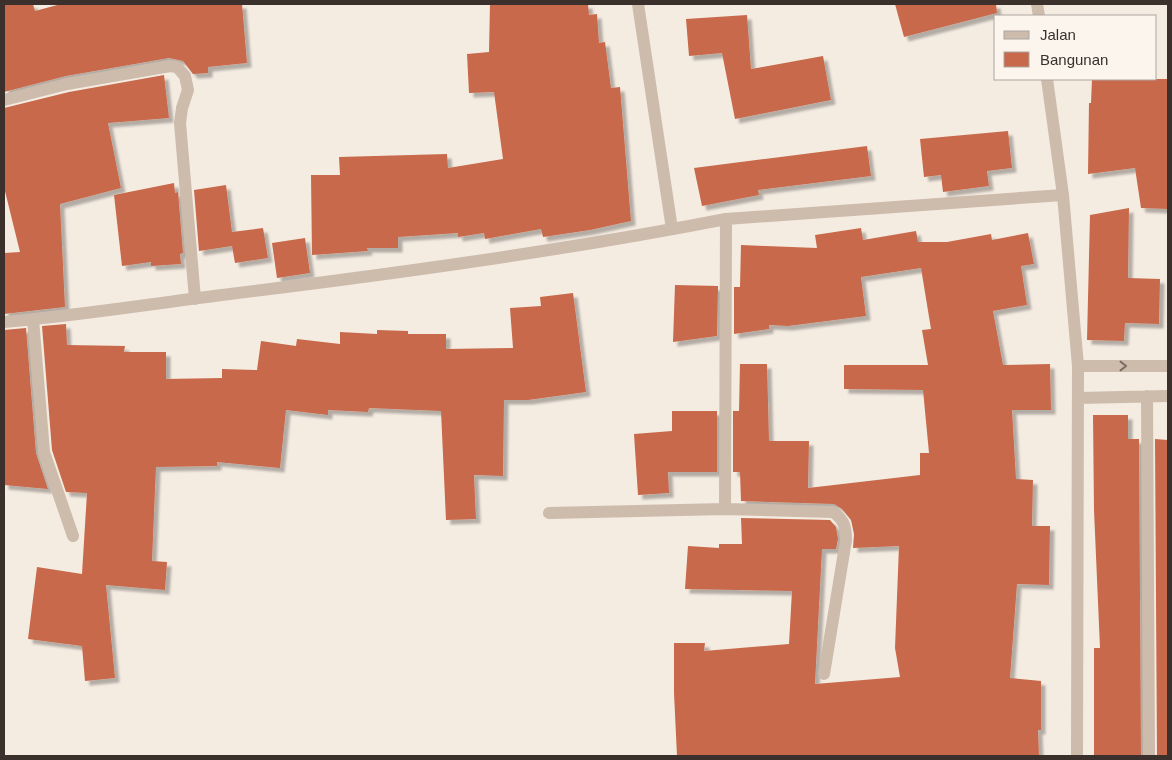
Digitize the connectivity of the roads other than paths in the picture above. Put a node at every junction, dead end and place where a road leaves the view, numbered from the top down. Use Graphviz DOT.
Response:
graph roads {
  1 [pos="638,4"];
  2 [pos="1047,80"];
  3 [pos="4,100"];
  4 [pos="1063,195"];
  5 [pos="726,219"];
  6 [pos="672,229"];
  7 [pos="195,298"];
  8 [pos="33,319"];
  9 [pos="4,322"];
  10 [pos="1078,366"];
  11 [pos="1168,366"];
  12 [pos="1147,396"];
  13 [pos="1168,396"];
  14 [pos="1078,398"];
  15 [pos="725,509"];
  16 [pos="549,514"];
  17 [pos="73,536"];
  18 [pos="824,674"];
  19 [pos="1076,756"];
  20 [pos="1149,756"];
  1 -- 6 [label="street"];
  2 -- 4 [label="street"];
  3 -- 7 [label="street"];
  4 -- 5 [label="street"];
  4 -- 10 [label="street"];
  5 -- 6 [label="street"];
  5 -- 15 [label="street"];
  6 -- 7 [label="street"];
  7 -- 8 [label="street"];
  8 -- 9 [label="street"];
  8 -- 17 [label="street"];
  10 -- 11 [label="street, one-way"];
  10 -- 14 [label="street"];
  12 -- 13 [label="street"];
  12 -- 14 [label="street"];
  12 -- 20 [label="street"];
  14 -- 19 [label="street"];
  15 -- 16 [label="street"];
  15 -- 18 [label="street"];
}
